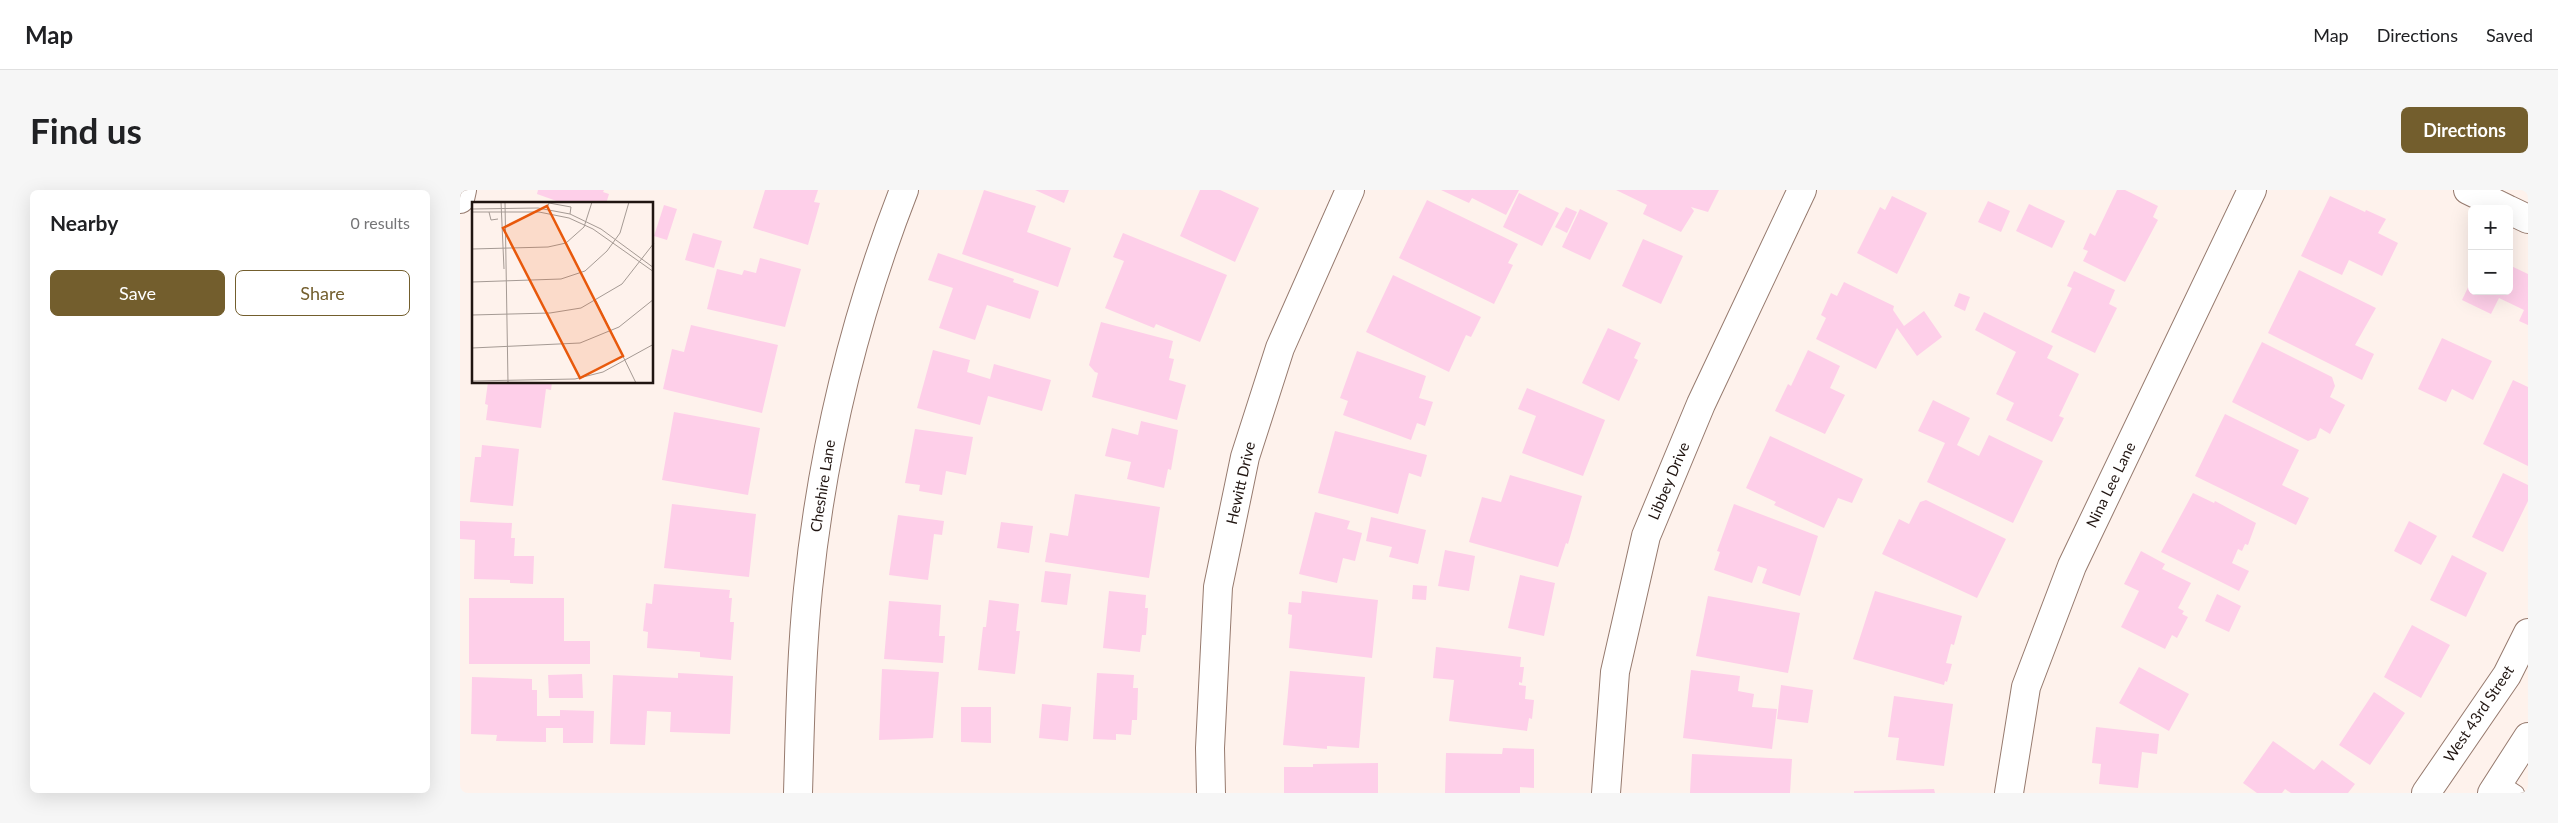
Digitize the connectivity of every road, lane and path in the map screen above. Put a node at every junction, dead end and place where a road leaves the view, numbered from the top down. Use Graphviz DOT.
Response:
graph roads {
  1 [pos="462,190"];
  2 [pos="904,190"];
  3 [pos="1350,190"];
  4 [pos="1802,190"];
  5 [pos="2252,190"];
  6 [pos="2468,190"];
  7 [pos="460,198"];
  8 [pos="2500,205"];
  9 [pos="2513,212"];
  10 [pos="2528,219"];
  11 [pos="2528,633"];
  12 [pos="2528,737"];
  13 [pos="2503,789"];
  14 [pos="798,793"];
  15 [pos="1211,793"];
  16 [pos="1606,793"];
  17 [pos="2009,793"];
  18 [pos="2426,793"];
  1 -- 7 [label="street"];
  2 -- 14 [label="street, Cheshire Lane"];
  3 -- 15 [label="street, Hewitt Drive"];
  4 -- 16 [label="street, Libbey Drive"];
  5 -- 17 [label="street, Nina Lee Lane"];
  6 -- 8 [label="street"];
  9 -- 10 [label="street"];
  11 -- 18 [label="street, West 43rd Street"];
  12 -- 13 [label="street"];
}
